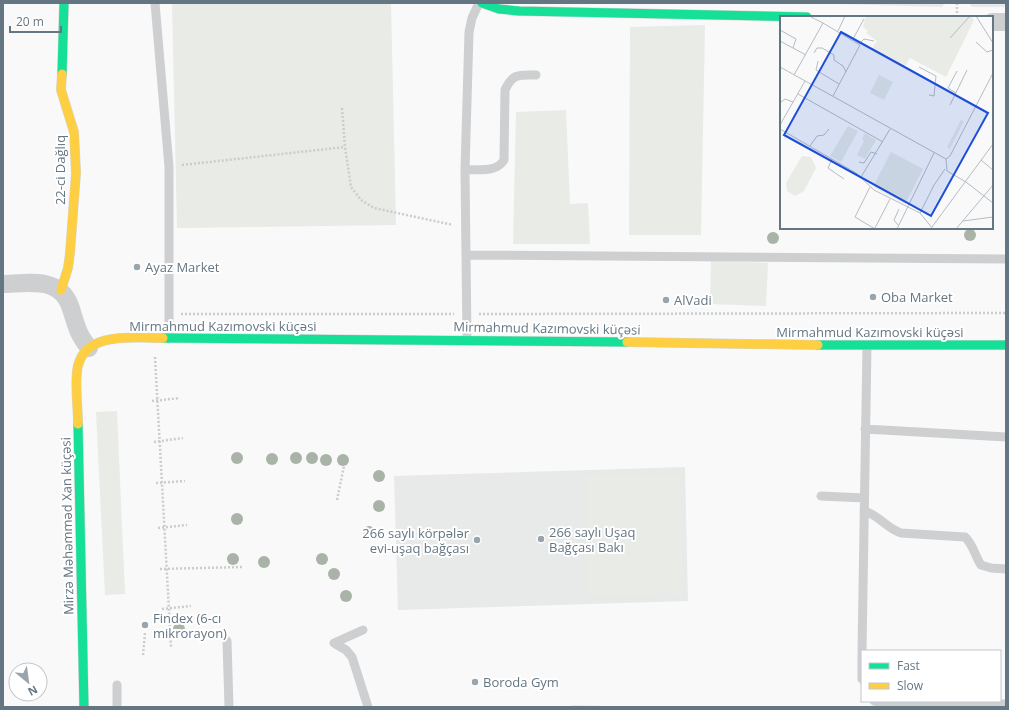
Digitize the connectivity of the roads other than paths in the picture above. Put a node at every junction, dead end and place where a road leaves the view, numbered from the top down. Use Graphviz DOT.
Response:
graph roads {
  1 [pos="64,3"];
  2 [pos="155,3"];
  3 [pos="479,3"];
  4 [pos="482,3"];
  5 [pos="686,3"];
  6 [pos="686,14"];
  7 [pos="780,16"];
  8 [pos="993,22"];
  9 [pos="1006,22"];
  10 [pos="536,75"];
  11 [pos="465,170"];
  12 [pos="467,255"];
  13 [pos="1006,259"];
  14 [pos="3,284"];
  15 [pos="61,290"];
  16 [pos="169,339"];
  17 [pos="467,340"];
  18 [pos="1006,345"];
  19 [pos="867,346"];
  20 [pos="89,348"];
  21 [pos="866,429"];
  22 [pos="1006,437"];
  23 [pos="821,496"];
  24 [pos="864,498"];
  25 [pos="864,511"];
  26 [pos="1006,569"];
  27 [pos="364,630"];
  28 [pos="227,641"];
  29 [pos="862,650"];
  30 [pos="117,685"];
  31 [pos="875,704"];
  32 [pos="1006,704"];
  33 [pos="922,706"];
  34 [pos="84,707"];
  35 [pos="117,707"];
  36 [pos="229,707"];
  37 [pos="368,707"];
  1 -- 15 [label="street, 22-ci Dağlıq"];
  2 -- 16 [label="lane"];
  3 -- 11 [label="lane"];
  4 -- 6 [label="street"];
  5 -- 6 [label="lane"];
  6 -- 7 [label="street"];
  8 -- 9 [label="street"];
  10 -- 11 [label="lane"];
  11 -- 12 [label="lane"];
  12 -- 13 [label="lane"];
  12 -- 17 [label="lane"];
  14 -- 15 [label="street"];
  15 -- 20 [label="street"];
  16 -- 17 [label="street, Mirmahmud Kazımovski küçəsi"];
  16 -- 20 [label="street, Mirmahmud Kazımovski küçəsi"];
  17 -- 19 [label="street, Mirmahmud Kazımovski küçəsi"];
  18 -- 19 [label="street, Mirmahmud Kazımovski küçəsi"];
  19 -- 21 [label="lane"];
  20 -- 34 [label="street, Mirzə Məhəmməd Xan küçəsi"];
  21 -- 22 [label="lane"];
  21 -- 24 [label="lane"];
  23 -- 24 [label="lane"];
  24 -- 25 [label="lane"];
  25 -- 26 [label="lane"];
  25 -- 29 [label="lane"];
  27 -- 37 [label="lane"];
  28 -- 36 [label="lane"];
  30 -- 35 [label="lane"];
  31 -- 33 [label="lane"];
  32 -- 33 [label="lane"];
}
